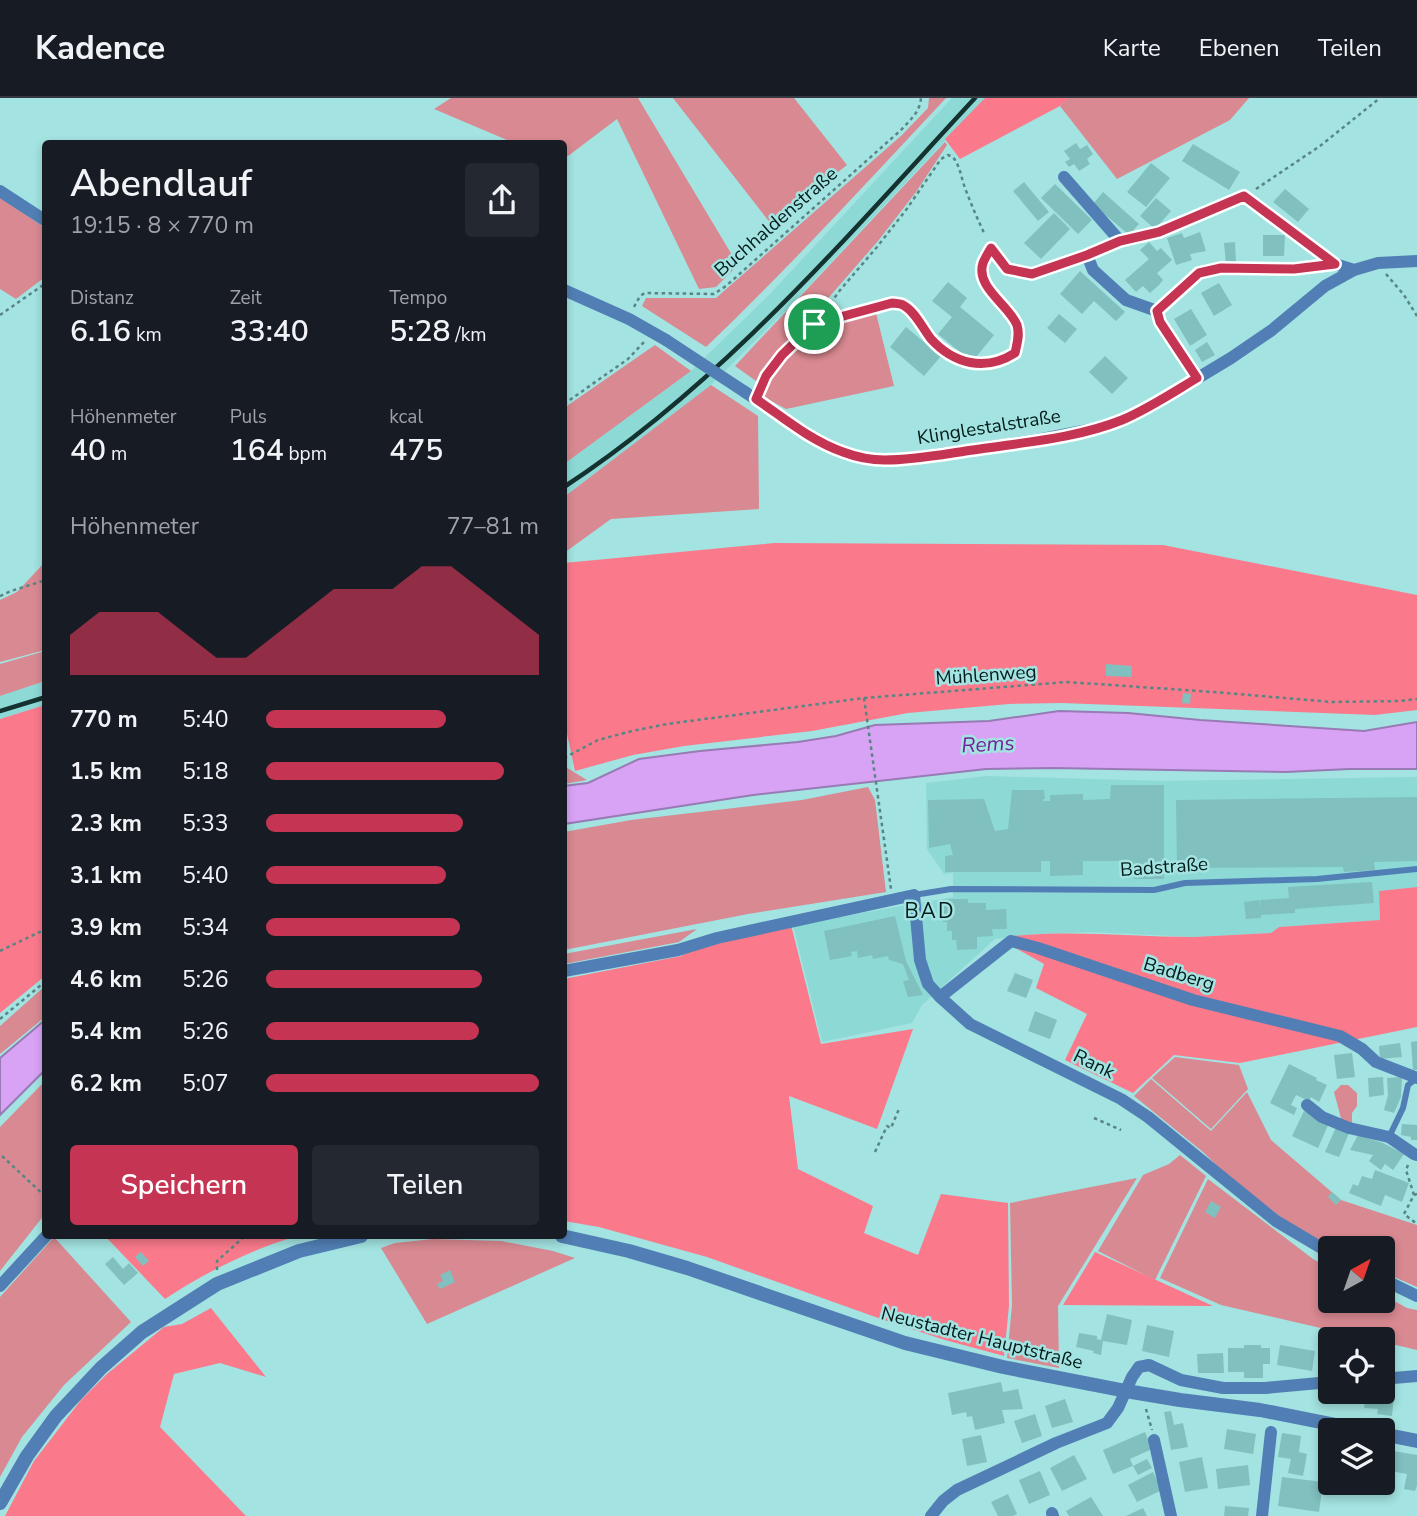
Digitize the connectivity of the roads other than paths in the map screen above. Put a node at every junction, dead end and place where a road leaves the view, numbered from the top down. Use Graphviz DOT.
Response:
graph roads {
  1 [pos="1064,177"];
  2 [pos="0,191"];
  3 [pos="42,218"];
  4 [pos="1120,241"];
  5 [pos="1087,255"];
  6 [pos="1417,261"];
  7 [pos="1335,264"];
  8 [pos="1354,270"];
  9 [pos="567,291"];
  10 [pos="1157,311"];
  11 [pos="1015,353"];
  12 [pos="1197,378"];
  13 [pos="1417,869"];
  14 [pos="914,895"];
  15 [pos="567,970"];
  16 [pos="940,997"];
  17 [pos="1417,1078"];
  18 [pos="1307,1105"];
  19 [pos="1389,1137"];
  20 [pos="1415,1154"];
  21 [pos="567,1237"];
  22 [pos="43,1239"];
  23 [pos="349,1239"];
  24 [pos="1318,1246"];
  25 [pos="1395,1285"];
  26 [pos="0,1286"];
  27 [pos="1417,1296"];
  28 [pos="1417,1376"];
  29 [pos="1395,1378"];
  30 [pos="1318,1383"];
  31 [pos="1126,1391"];
  32 [pos="1318,1421"];
  33 [pos="1271,1432"];
  34 [pos="1395,1437"];
  35 [pos="1154,1440"];
  36 [pos="1417,1441"];
  37 [pos="1,1500"];
  38 [pos="931,1516"];
  39 [pos="1171,1516"];
  40 [pos="1262,1516"];
  1 -- 4 [label="street"];
  2 -- 3 [label="street"];
  4 -- 5 [label="street"];
  4 -- 7 [label="street"];
  5 -- 10 [label="street"];
  5 -- 11 [label="street"];
  6 -- 8 [label="street, Klinglestalstraße"];
  7 -- 8 [label="street"];
  7 -- 10 [label="street"];
  8 -- 12 [label="street, Klinglestalstraße"];
  9 -- 12 [label="street, Klinglestalstraße, bridge"];
  10 -- 12 [label="street"];
  13 -- 14 [label="lane, Badstraße"];
  14 -- 15 [label="street"];
  14 -- 16 [label="street, Rank"];
  16 -- 17 [label="street, Badberg"];
  16 -- 24 [label="street, Rank"];
  17 -- 19 [label="lane"];
  18 -- 19 [label="street"];
  19 -- 20 [label="street"];
  21 -- 31 [label="street, Neustadter Hauptstraße"];
  22 -- 26 [label="street"];
  23 -- 37 [label="street"];
  25 -- 27 [label="street"];
  28 -- 29 [label="street"];
  30 -- 31 [label="street"];
  31 -- 32 [label="street, Neustadter Hauptstraße"];
  31 -- 38 [label="street"];
  33 -- 40 [label="street"];
  34 -- 36 [label="street"];
  35 -- 39 [label="street"];
}
